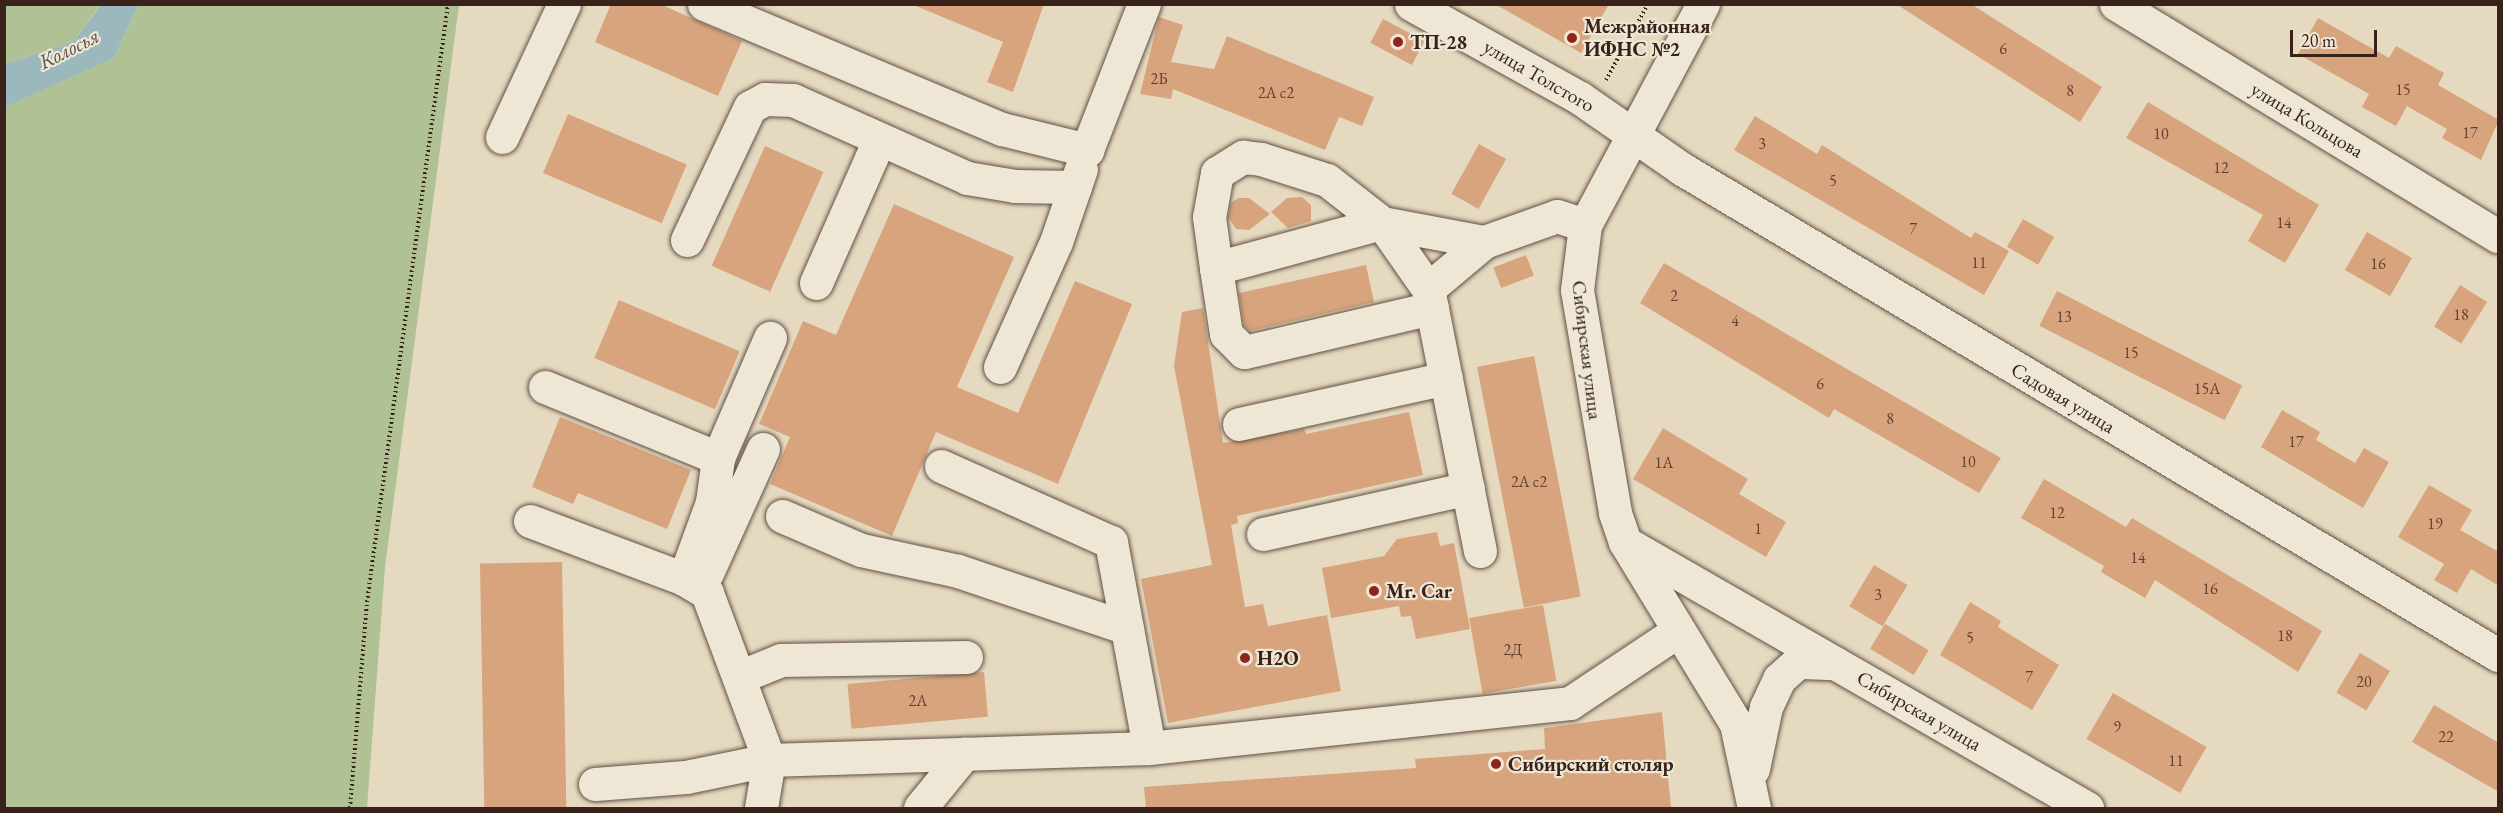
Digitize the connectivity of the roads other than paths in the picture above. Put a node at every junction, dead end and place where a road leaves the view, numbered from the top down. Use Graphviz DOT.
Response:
graph roads {
  1 [pos="564,4"];
  2 [pos="704,4"];
  3 [pos="1144,4"];
  4 [pos="1412,4"];
  5 [pos="1703,4"];
  6 [pos="2116,4"];
  7 [pos="1632,135"];
  8 [pos="502,137"];
  9 [pos="879,140"];
  10 [pos="1087,150"];
  11 [pos="1074,187"];
  12 [pos="1382,223"];
  13 [pos="1585,225"];
  14 [pos="2499,236"];
  15 [pos="687,240"];
  16 [pos="1484,242"];
  17 [pos="1216,268"];
  18 [pos="816,284"];
  19 [pos="1430,299"];
  20 [pos="770,338"];
  21 [pos="1000,367"];
  22 [pos="1446,378"];
  23 [pos="545,387"];
  24 [pos="1239,424"];
  25 [pos="763,449"];
  26 [pos="718,459"];
  27 [pos="941,466"];
  28 [pos="1468,488"];
  29 [pos="782,516"];
  30 [pos="530,521"];
  31 [pos="1263,534"];
  32 [pos="1625,542"];
  33 [pos="1480,551"];
  34 [pos="692,583"];
  35 [pos="1127,628"];
  36 [pos="1678,631"];
  37 [pos="2499,655"];
  38 [pos="966,657"];
  39 [pos="1835,663"];
  40 [pos="739,677"];
  41 [pos="1149,748"];
  42 [pos="964,754"];
  43 [pos="769,760"];
  44 [pos="595,784"];
  45 [pos="1753,794"];
  46 [pos="761,808"];
  47 [pos="920,808"];
  48 [pos="2087,808"];
  1 -- 8 [label="street"];
  2 -- 10 [label="street"];
  3 -- 10 [label="street"];
  4 -- 7 [label="street, улица Толстого"];
  5 -- 7 [label="street, Сибирская улица"];
  6 -- 14 [label="street, улица Кольцова"];
  7 -- 13 [label="street, Сибирская улица"];
  7 -- 37 [label="street, Садовая улица"];
  9 -- 11 [label="street"];
  9 -- 15 [label="street"];
  9 -- 18 [label="street"];
  10 -- 11 [label="street"];
  11 -- 21 [label="street"];
  12 -- 16 [label="street"];
  12 -- 17 [label="street"];
  12 -- 17 [label="street"];
  12 -- 19 [label="street"];
  13 -- 16 [label="street"];
  13 -- 32 [label="street, Сибирская улица"];
  16 -- 19 [label="street"];
  17 -- 19 [label="street"];
  19 -- 22 [label="street"];
  20 -- 26 [label="street"];
  22 -- 24 [label="street"];
  22 -- 28 [label="street"];
  23 -- 26 [label="street"];
  25 -- 34 [label="street"];
  26 -- 34 [label="street"];
  27 -- 35 [label="street"];
  28 -- 31 [label="street"];
  28 -- 33 [label="street"];
  29 -- 35 [label="street"];
  30 -- 34 [label="street"];
  32 -- 36 [label="street, Сибирская улица"];
  32 -- 39 [label="street, Сибирская улица"];
  34 -- 40 [label="street"];
  35 -- 41 [label="street"];
  36 -- 41 [label="street"];
  36 -- 45 [label="street, Сибирская улица"];
  38 -- 40 [label="street"];
  39 -- 45 [label="street"];
  39 -- 48 [label="street, Сибирская улица"];
  40 -- 43 [label="street"];
  41 -- 42 [label="street"];
  42 -- 43 [label="street"];
  42 -- 47 [label="street"];
  43 -- 44 [label="street"];
  43 -- 46 [label="street"];
}
